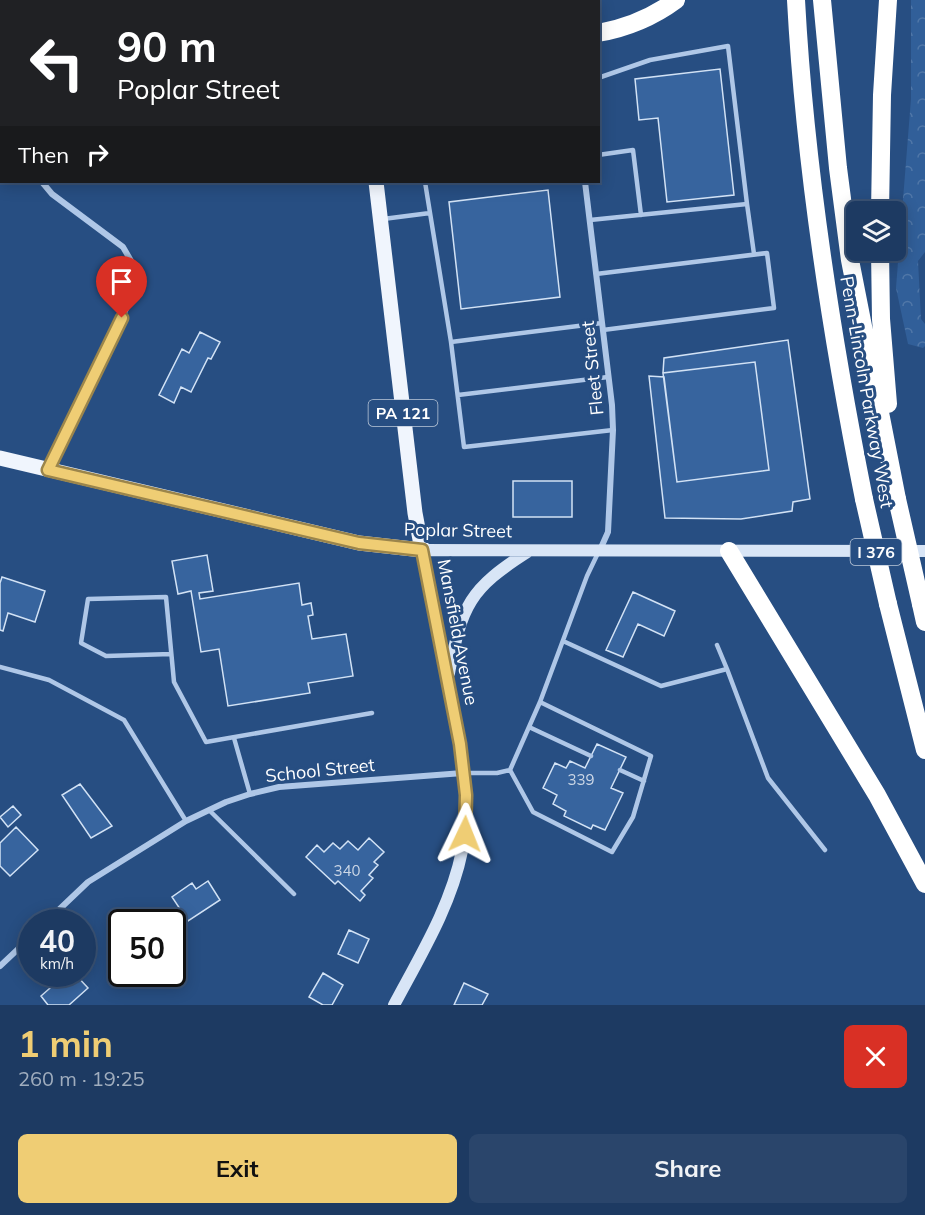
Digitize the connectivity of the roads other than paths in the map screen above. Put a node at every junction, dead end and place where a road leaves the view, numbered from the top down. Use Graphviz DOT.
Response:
graph roads {
  1 [pos="676,0"];
  2 [pos="796,0"];
  3 [pos="822,0"];
  4 [pos="888,0"];
  5 [pos="600,32"];
  6 [pos="600,77"];
  7 [pos="600,155"];
  8 [pos="43,183"];
  9 [pos="376,183"];
  10 [pos="425,183"];
  11 [pos="585,183"];
  12 [pos="880,201"];
  13 [pos="747,204"];
  14 [pos="430,213"];
  15 [pos="641,215"];
  16 [pos="380,219"];
  17 [pos="590,220"];
  18 [pos="754,254"];
  19 [pos="880,261"];
  20 [pos="596,274"];
  21 [pos="603,326"];
  22 [pos="451,342"];
  23 [pos="608,377"];
  24 [pos="458,395"];
  25 [pos="613,430"];
  26 [pos="0,458"];
  27 [pos="48,470"];
  28 [pos="897,496"];
  29 [pos="422,550"];
  30 [pos="530,551"];
  31 [pos="599,551"];
  32 [pos="729,551"];
  33 [pos="925,551"];
  34 [pos="923,613"];
  35 [pos="562,641"];
  36 [pos="717,645"];
  37 [pos="171,654"];
  38 [pos="0,667"];
  39 [pos="727,669"];
  40 [pos="447,680"];
  41 [pos="540,702"];
  42 [pos="372,713"];
  43 [pos="529,727"];
  44 [pos="234,738"];
  45 [pos="925,750"];
  46 [pos="591,756"];
  47 [pos="510,770"];
  48 [pos="620,770"];
  49 [pos="464,773"];
  50 [pos="644,781"];
  51 [pos="250,794"];
  52 [pos="209,810"];
  53 [pos="186,821"];
  54 [pos="825,850"];
  55 [pos="925,884"];
  56 [pos="294,894"];
  57 [pos="60,909"];
  58 [pos="18,949"];
  59 [pos="0,966"];
  60 [pos="394,1005"];
  1 -- 5 [label="highway"];
  2 -- 45 [label="highway, Penn-Lincoln Parkway West / I 376, bridge"];
  3 -- 28 [label="highway, Penn-Lincoln Parkway West / I 376"];
  4 -- 12 [label="highway"];
  6 -- 13 [label="lane"];
  7 -- 15 [label="lane"];
  8 -- 27 [label="street"];
  9 -- 16 [label="main road, Mansfield Avenue / PA 121"];
  10 -- 14 [label="lane"];
  11 -- 17 [label="street, Fleet Street"];
  13 -- 15 [label="lane"];
  13 -- 18 [label="lane"];
  14 -- 16 [label="lane"];
  14 -- 22 [label="lane"];
  15 -- 17 [label="lane"];
  16 -- 29 [label="main road, Mansfield Avenue / PA 121"];
  17 -- 20 [label="street, Fleet Street"];
  18 -- 20 [label="lane"];
  18 -- 21 [label="lane"];
  19 -- 28 [label="highway"];
  20 -- 21 [label="street, Fleet Street"];
  21 -- 22 [label="lane"];
  21 -- 23 [label="street, Fleet Street"];
  22 -- 24 [label="lane"];
  23 -- 24 [label="lane"];
  23 -- 25 [label="street, Fleet Street"];
  24 -- 25 [label="lane"];
  25 -- 31 [label="street, Fleet Street"];
  26 -- 27 [label="main road, Poplar Street"];
  27 -- 29 [label="main road, Poplar Street"];
  28 -- 34 [label="highway, Penn-Lincoln Parkway West / I 376, bridge"];
  29 -- 30 [label="main road, Poplar Street"];
  29 -- 40 [label="main road, Mansfield Avenue"];
  30 -- 31 [label="main road, Poplar Street"];
  30 -- 40 [label="main road"];
  31 -- 32 [label="main road, Poplar Street"];
  31 -- 35 [label="lane"];
  32 -- 33 [label="main road, Poplar Street"];
  32 -- 55 [label="highway"];
  35 -- 39 [label="lane"];
  35 -- 41 [label="lane"];
  36 -- 39 [label="lane"];
  37 -- 37 [label="lane"];
  37 -- 44 [label="lane"];
  38 -- 53 [label="lane"];
  39 -- 54 [label="lane"];
  40 -- 49 [label="main road, Mansfield Avenue"];
  41 -- 43 [label="lane"];
  41 -- 50 [label="lane"];
  42 -- 44 [label="lane"];
  43 -- 46 [label="lane"];
  43 -- 47 [label="lane"];
  44 -- 51 [label="lane"];
  47 -- 49 [label="lane"];
  47 -- 50 [label="lane"];
  48 -- 50 [label="lane"];
  49 -- 51 [label="street, School Street"];
  49 -- 60 [label="main road, Mansfield Avenue"];
  51 -- 52 [label="street, School Street"];
  52 -- 53 [label="street, School Street"];
  52 -- 56 [label="lane"];
  53 -- 57 [label="street, School Street"];
  58 -- 59 [label="street"];
}
